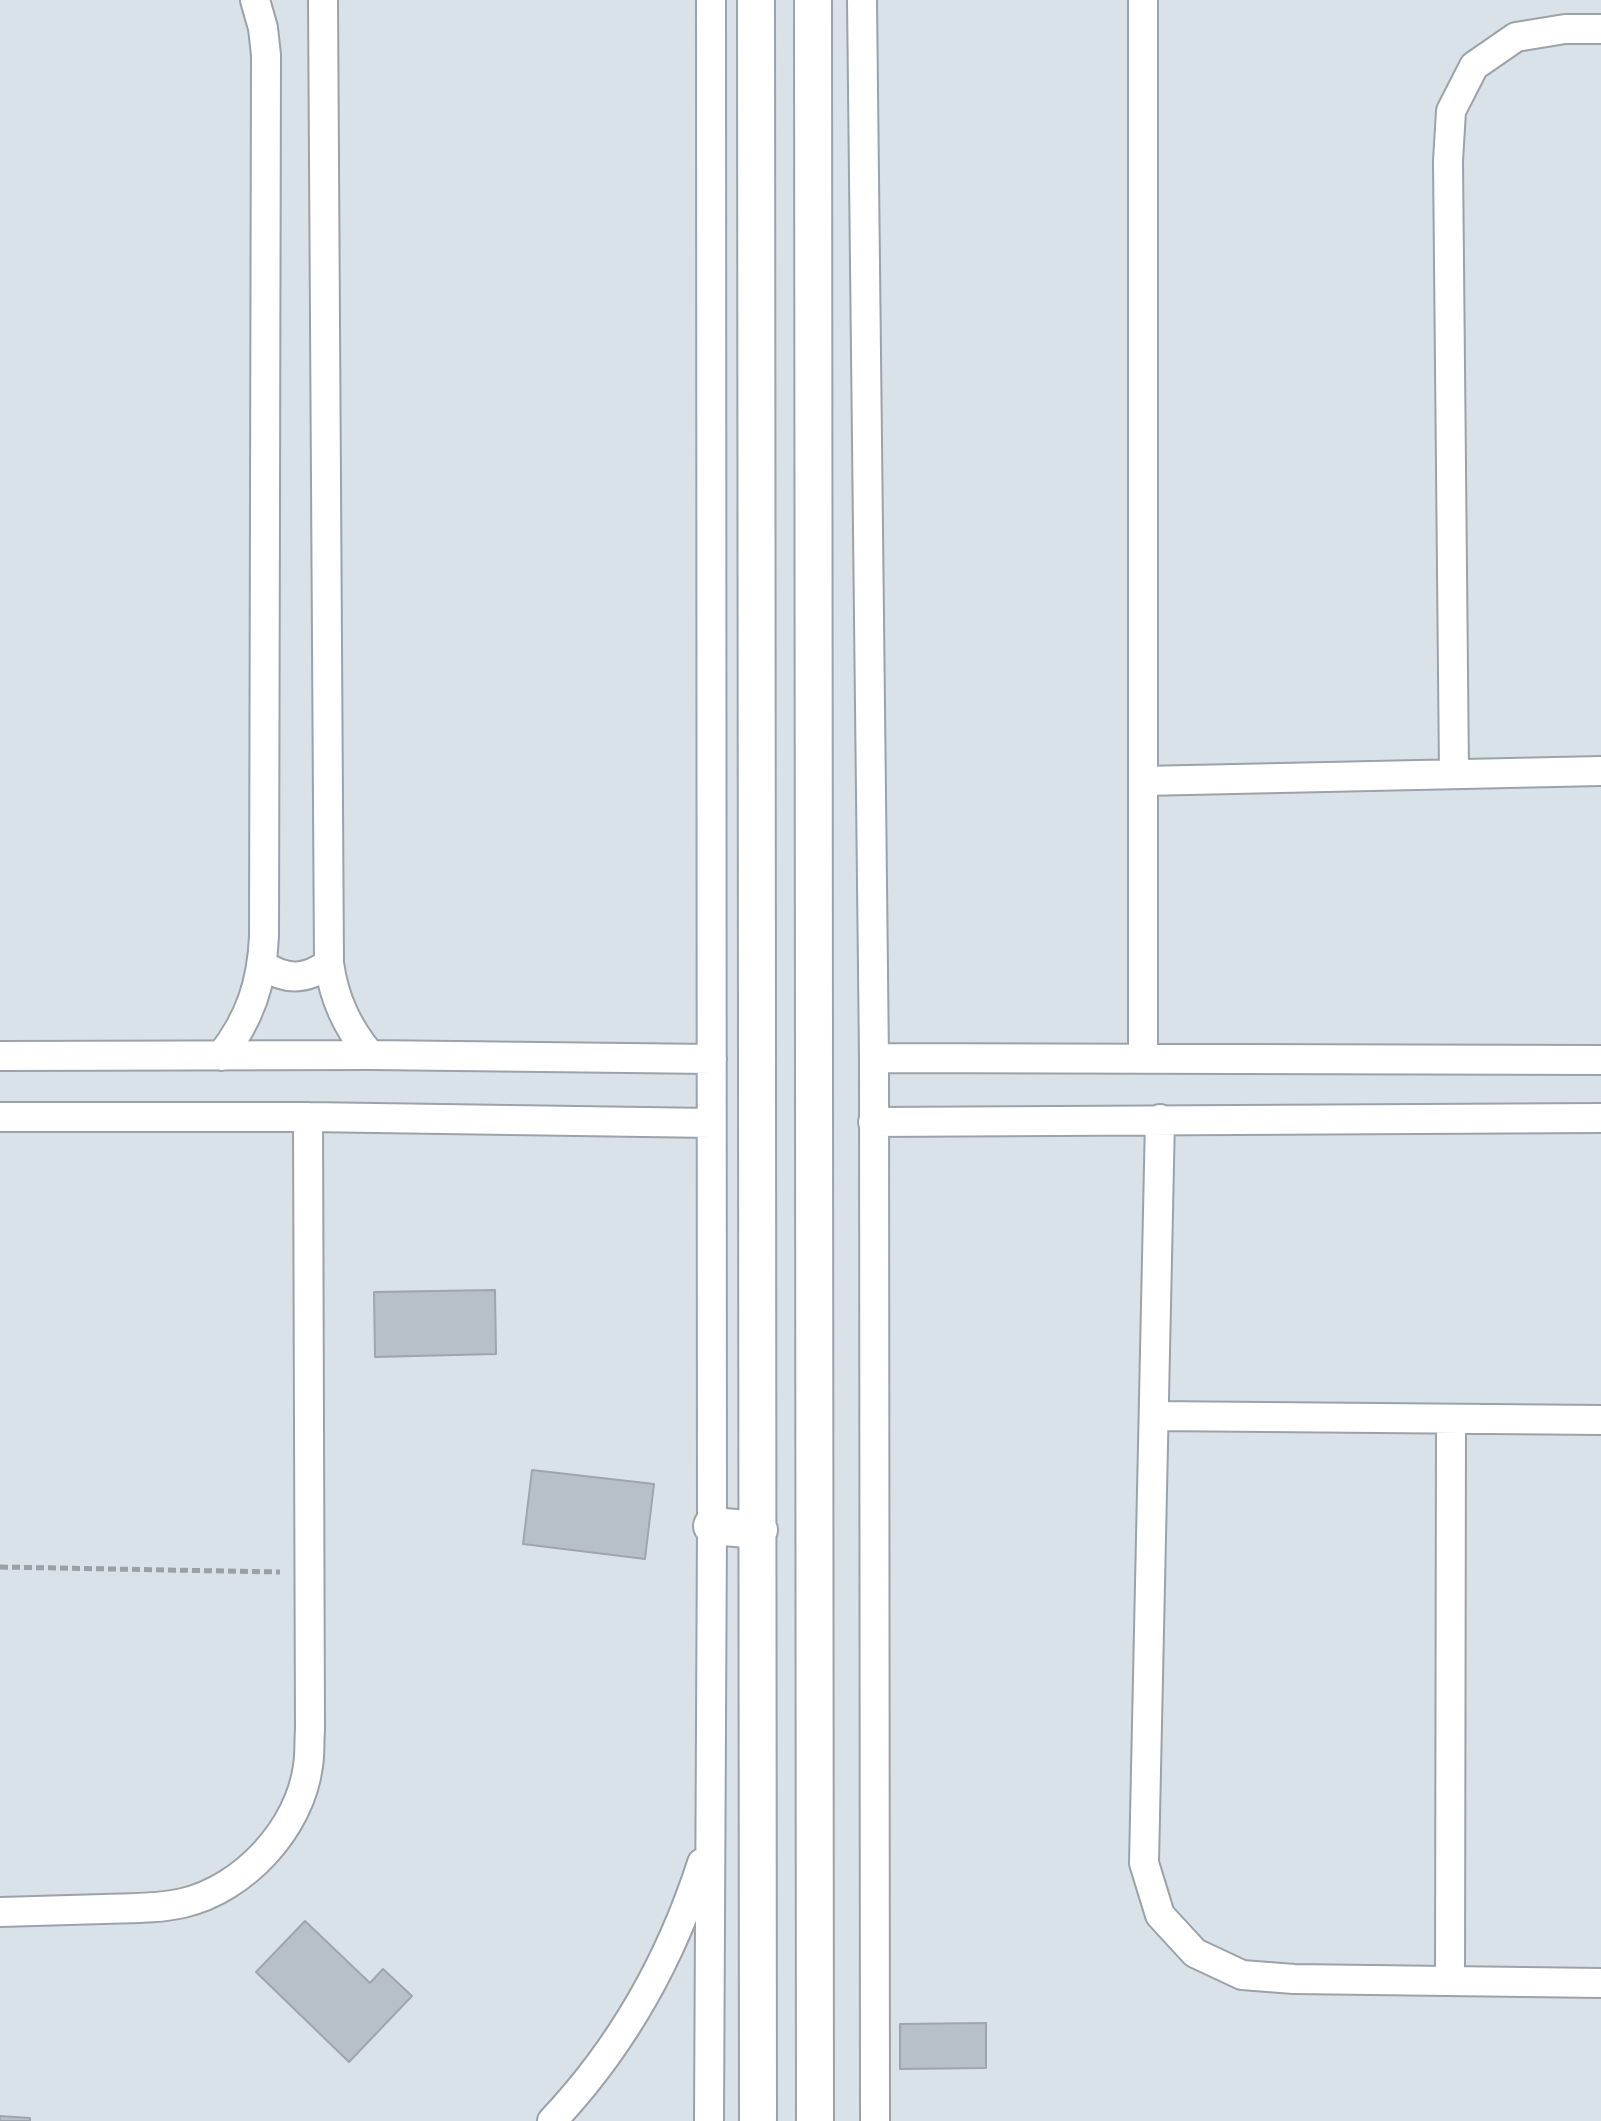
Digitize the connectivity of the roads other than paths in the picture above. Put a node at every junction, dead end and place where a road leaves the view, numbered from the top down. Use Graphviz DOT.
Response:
graph roads {
  1 [pos="255,0"];
  2 [pos="323,0"];
  3 [pos="711,0"];
  4 [pos="756,0"];
  5 [pos="813,0"];
  6 [pos="862,0"];
  7 [pos="1143,0"];
  8 [pos="1601,29"];
  9 [pos="1601,771"];
  10 [pos="1454,774"];
  11 [pos="1143,781"];
  12 [pos="329,963"];
  13 [pos="263,965"];
  14 [pos="370,1055"];
  15 [pos="0,1056"];
  16 [pos="221,1056"];
  17 [pos="1143,1057"];
  18 [pos="874,1058"];
  19 [pos="712,1059"];
  20 [pos="1601,1060"];
  21 [pos="0,1117"];
  22 [pos="308,1117"];
  23 [pos="1601,1118"];
  24 [pos="1160,1119"];
  25 [pos="873,1122"];
  26 [pos="711,1123"];
  27 [pos="1154,1416"];
  28 [pos="1451,1419"];
  29 [pos="1601,1420"];
  30 [pos="712,1526"];
  31 [pos="759,1530"];
  32 [pos="710,1840"];
  33 [pos="0,1912"];
  34 [pos="1450,1981"];
  35 [pos="1601,1983"];
  36 [pos="552,2121"];
  37 [pos="709,2121"];
  38 [pos="758,2121"];
  39 [pos="815,2121"];
  40 [pos="875,2121"];
  1 -- 13 [label="street"];
  2 -- 12 [label="street"];
  3 -- 19 [label="street"];
  4 -- 31 [label="street"];
  5 -- 39 [label="street"];
  6 -- 18 [label="street"];
  7 -- 11 [label="street"];
  8 -- 10 [label="street"];
  9 -- 10 [label="street"];
  10 -- 11 [label="street"];
  11 -- 17 [label="street"];
  12 -- 13 [label="street"];
  12 -- 14 [label="street"];
  13 -- 16 [label="street"];
  14 -- 16 [label="street"];
  14 -- 19 [label="street"];
  15 -- 16 [label="street"];
  17 -- 18 [label="street"];
  17 -- 20 [label="street"];
  18 -- 25 [label="street"];
  19 -- 26 [label="street"];
  21 -- 22 [label="street"];
  22 -- 26 [label="street"];
  22 -- 33 [label="street"];
  23 -- 24 [label="street"];
  24 -- 25 [label="street"];
  24 -- 27 [label="street"];
  25 -- 40 [label="street"];
  26 -- 30 [label="street"];
  27 -- 28 [label="street"];
  27 -- 34 [label="street"];
  28 -- 29 [label="street"];
  28 -- 34 [label="street"];
  30 -- 31 [label="street"];
  30 -- 32 [label="street"];
  31 -- 38 [label="street"];
  32 -- 36 [label="street"];
  32 -- 37 [label="street"];
  34 -- 35 [label="street"];
}
